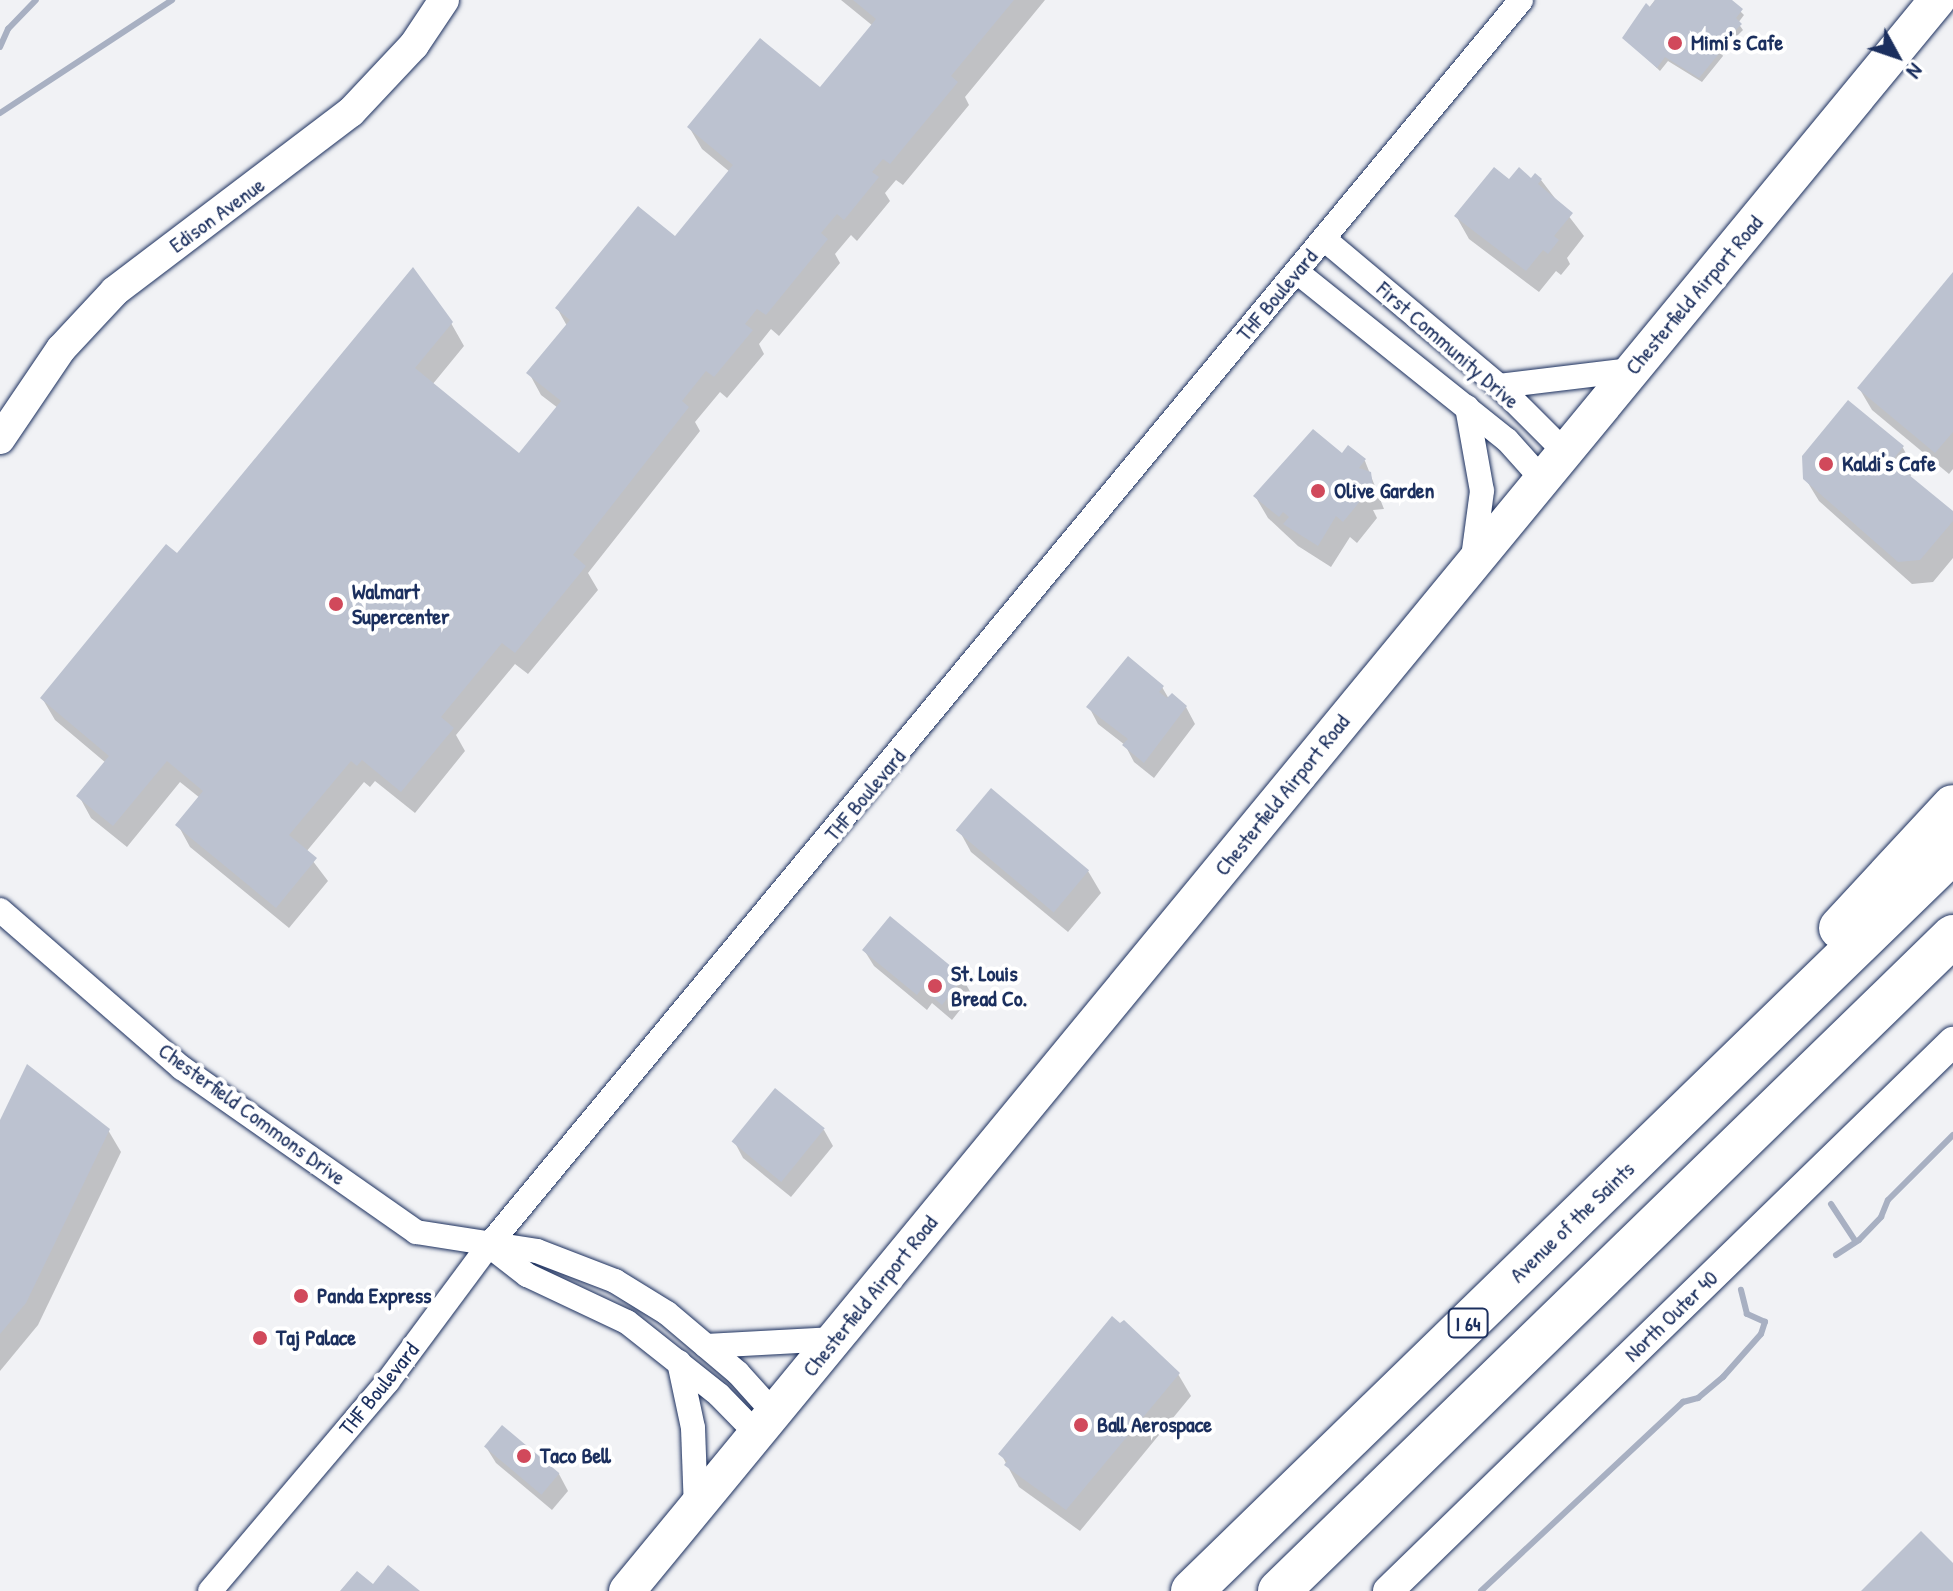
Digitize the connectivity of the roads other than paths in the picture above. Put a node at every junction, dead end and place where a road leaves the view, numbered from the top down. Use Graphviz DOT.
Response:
graph roads {
  1 [pos="444,0"];
  2 [pos="1521,0"];
  3 [pos="1937,0"];
  4 [pos="1324,239"];
  5 [pos="1297,272"];
  6 [pos="1631,370"];
  7 [pos="1499,386"];
  8 [pos="1467,407"];
  9 [pos="0,439"];
  10 [pos="1559,462"];
  11 [pos="1472,564"];
  12 [pos="1953,806"];
  13 [pos="1953,852"];
  14 [pos="0,910"];
  15 [pos="1953,936"];
  16 [pos="1936,958"];
  17 [pos="1953,1042"];
  18 [pos="1744,1054"];
  19 [pos="489,1245"];
  20 [pos="835,1339"];
  21 [pos="706,1346"];
  22 [pos="679,1362"];
  23 [pos="766,1424"];
  24 [pos="696,1508"];
  25 [pos="210,1591"];
  26 [pos="627,1591"];
  27 [pos="1192,1591"];
  28 [pos="1279,1591"];
  29 [pos="1388,1591"];
  1 -- 9 [label="street, Edison Avenue"];
  2 -- 4 [label="street, THF Boulevard"];
  3 -- 6 [label="main road, Chesterfield Airport Road"];
  4 -- 5 [label="street, THF Boulevard"];
  4 -- 7 [label="street, First Community Drive"];
  5 -- 8 [label="street, First Community Drive"];
  5 -- 19 [label="street, THF Boulevard"];
  6 -- 7 [label="street"];
  6 -- 10 [label="main road, Chesterfield Airport Road"];
  7 -- 10 [label="street, First Community Drive"];
  8 -- 10 [label="street, First Community Drive"];
  8 -- 11 [label="street"];
  10 -- 11 [label="main road, Chesterfield Airport Road"];
  11 -- 20 [label="main road, Chesterfield Airport Road"];
  12 -- 18 [label="highway"];
  13 -- 18 [label="highway, Avenue of the Saints / I 64"];
  14 -- 19 [label="street, Chesterfield Commons Drive"];
  15 -- 16 [label="highway"];
  16 -- 28 [label="highway"];
  17 -- 29 [label="street, North Outer 40"];
  18 -- 27 [label="highway, Avenue of the Saints / I 64"];
  19 -- 21 [label="street, Chesterfield Commons Drive"];
  19 -- 22 [label="street, Chesterfield Commons Drive"];
  19 -- 25 [label="street, THF Boulevard"];
  20 -- 21 [label="street"];
  20 -- 23 [label="main road, Chesterfield Airport Road"];
  21 -- 23 [label="street, Chesterfield Commons Drive"];
  22 -- 23 [label="street, Chesterfield Commons Drive"];
  22 -- 24 [label="street"];
  23 -- 24 [label="main road, Chesterfield Airport Road"];
  24 -- 26 [label="main road, Chesterfield Airport Road"];
}
